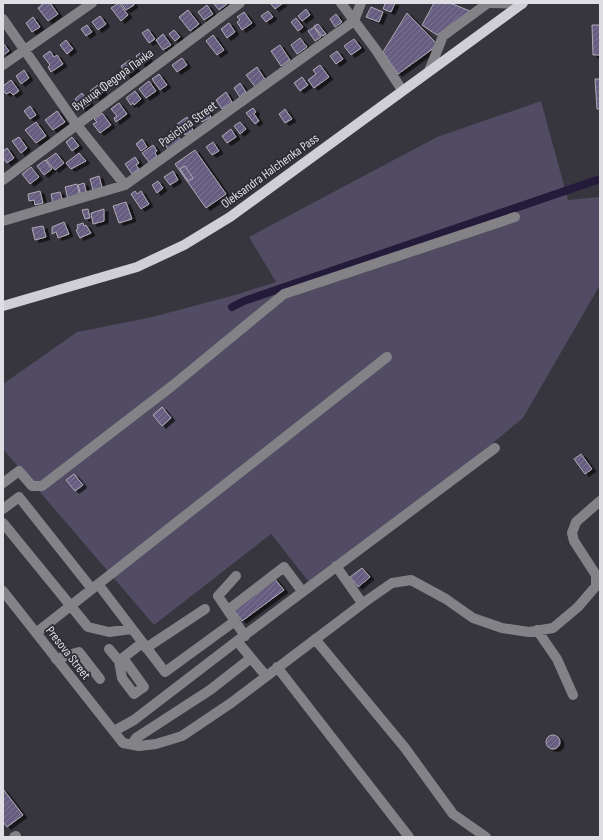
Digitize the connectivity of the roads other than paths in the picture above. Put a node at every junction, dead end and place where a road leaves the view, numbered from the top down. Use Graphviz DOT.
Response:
graph roads {
  1 [pos="92,3"];
  2 [pos="240,3"];
  3 [pos="340,3"];
  4 [pos="362,3"];
  5 [pos="490,3"];
  6 [pos="522,3"];
  7 [pos="3,19"];
  8 [pos="354,21"];
  9 [pos="25,49"];
  10 [pos="3,65"];
  11 [pos="429,71"];
  12 [pos="402,90"];
  13 [pos="76,124"];
  14 [pos="3,180"];
  15 [pos="125,185"];
  16 [pos="515,217"];
  17 [pos="3,221"];
  18 [pos="3,306"];
  19 [pos="387,357"];
  20 [pos="495,448"];
  21 [pos="4,480"];
  22 [pos="600,501"];
  23 [pos="3,509"];
  24 [pos="3,523"];
  25 [pos="336,566"];
  26 [pos="236,576"];
  27 [pos="95,586"];
  28 [pos="3,591"];
  29 [pos="302,591"];
  30 [pos="362,603"];
  31 [pos="70,606"];
  32 [pos="205,609"];
  33 [pos="228,610"];
  34 [pos="235,621"];
  35 [pos="132,629"];
  36 [pos="538,630"];
  37 [pos="36,633"];
  38 [pos="241,638"];
  39 [pos="315,638"];
  40 [pos="144,645"];
  41 [pos="109,649"];
  42 [pos="252,658"];
  43 [pos="56,659"];
  44 [pos="278,667"];
  45 [pos="266,676"];
  46 [pos="100,679"];
  47 [pos="573,695"];
  48 [pos="114,731"];
  49 [pos="132,744"];
  50 [pos="409,837"];
  51 [pos="486,837"];
  1 -- 9 [label="street"];
  2 -- 13 [label="street, вулиця Федора Панка"];
  3 -- 8 [label="street"];
  4 -- 8 [label="street"];
  5 -- 6 [label="street"];
  5 -- 11 [label="street"];
  6 -- 11 [label="main road, Oleksandra Halchenka Pass"];
  7 -- 9 [label="street"];
  8 -- 12 [label="street"];
  8 -- 15 [label="street, Pasichna Street"];
  9 -- 10 [label="street"];
  9 -- 13 [label="street"];
  11 -- 12 [label="main road, Oleksandra Halchenka Pass"];
  12 -- 18 [label="main road, Oleksandra Halchenka Pass"];
  13 -- 14 [label="street, вулиця Федора Панка"];
  13 -- 15 [label="street"];
  15 -- 17 [label="street, Pasichna Street"];
  16 -- 21 [label="street"];
  19 -- 27 [label="street"];
  20 -- 25 [label="street"];
  22 -- 36 [label="street"];
  23 -- 27 [label="street"];
  24 -- 31 [label="street"];
  25 -- 29 [label="street"];
  25 -- 30 [label="street"];
  26 -- 33 [label="street"];
  27 -- 31 [label="street"];
  27 -- 35 [label="street"];
  28 -- 37 [label="street, Presova Street"];
  29 -- 33 [label="street"];
  29 -- 38 [label="street"];
  30 -- 36 [label="street"];
  30 -- 39 [label="street"];
  31 -- 35 [label="street"];
  31 -- 37 [label="street"];
  32 -- 40 [label="street"];
  33 -- 34 [label="street"];
  34 -- 38 [label="street"];
  34 -- 40 [label="street"];
  35 -- 40 [label="street"];
  36 -- 47 [label="street"];
  37 -- 43 [label="street, Presova Street"];
  38 -- 42 [label="street"];
  38 -- 48 [label="street"];
  39 -- 44 [label="street"];
  39 -- 51 [label="street"];
  40 -- 41 [label="street"];
  42 -- 45 [label="street"];
  42 -- 49 [label="street"];
  43 -- 46 [label="street"];
  43 -- 48 [label="street, Presova Street"];
  44 -- 45 [label="street"];
  44 -- 50 [label="street"];
  45 -- 49 [label="street"];
  48 -- 49 [label="street, Presova Street"];
}
